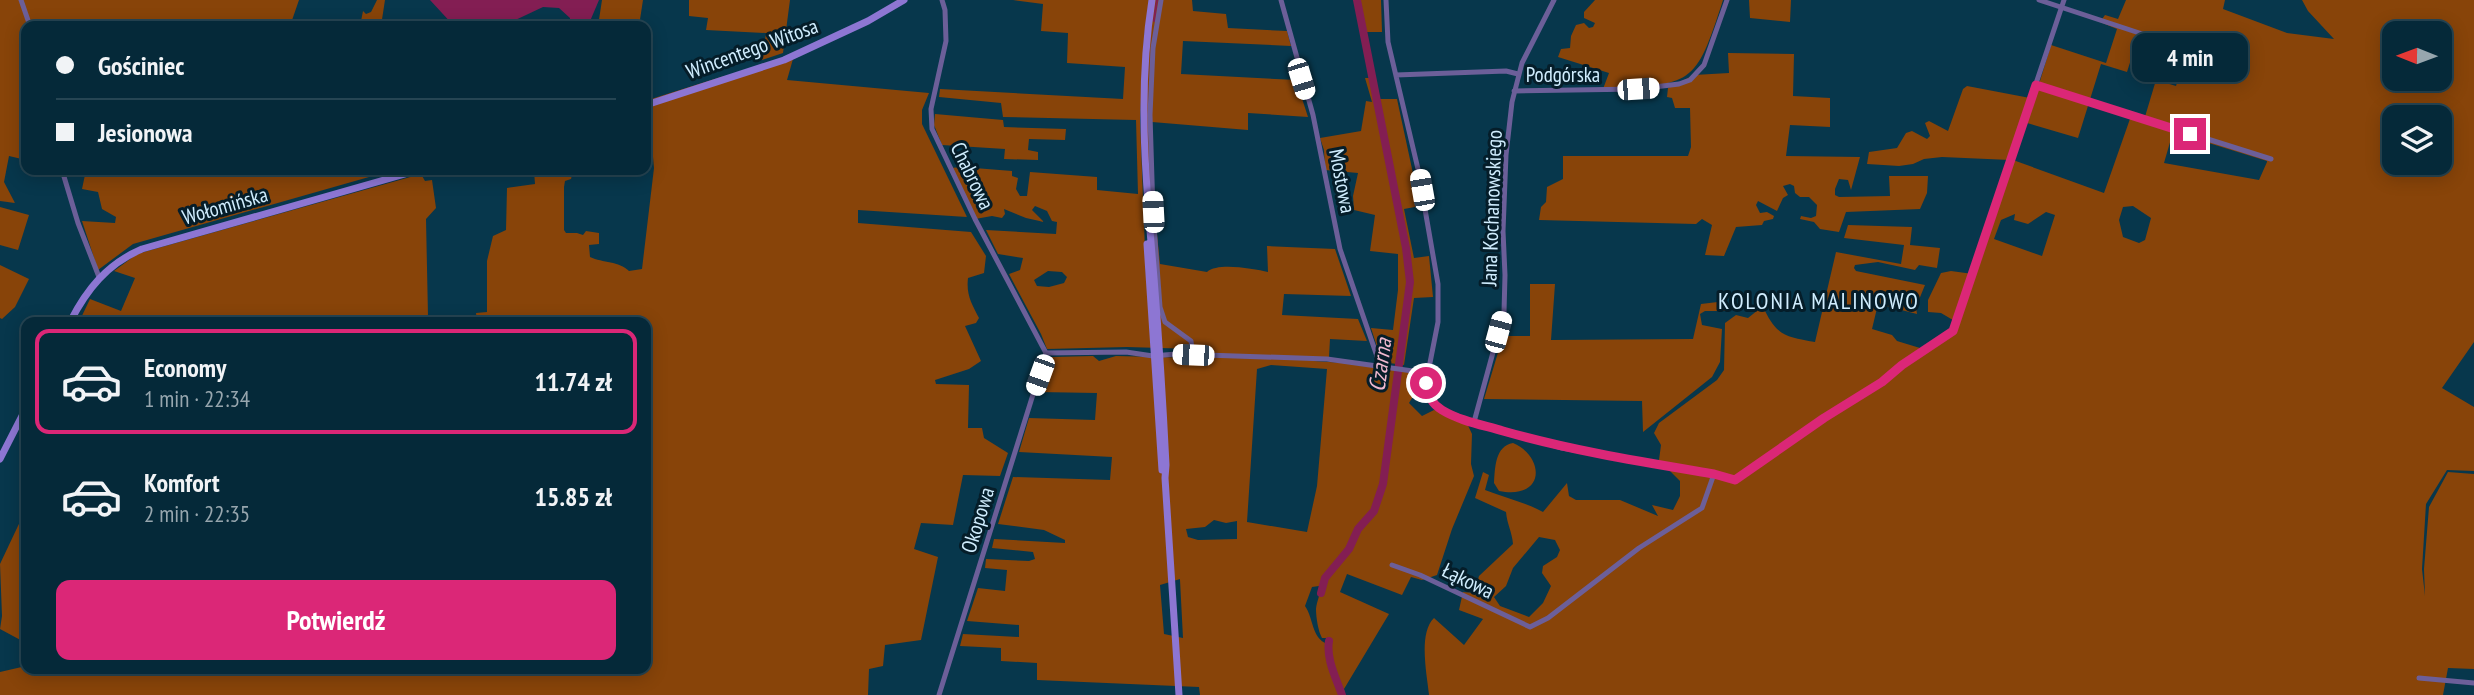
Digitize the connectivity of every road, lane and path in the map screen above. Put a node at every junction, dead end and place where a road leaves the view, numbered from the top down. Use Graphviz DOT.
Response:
graph roads {
  1 [pos="22,0"];
  2 [pos="904,0"];
  3 [pos="942,0"];
  4 [pos="1152,0"];
  5 [pos="1161,0"];
  6 [pos="1281,0"];
  7 [pos="1386,0"];
  8 [pos="1554,0"];
  9 [pos="1727,0"];
  10 [pos="2039,0"];
  11 [pos="2064,0"];
  12 [pos="2062,8"];
  13 [pos="28,21"];
  14 [pos="2197,52"];
  15 [pos="1518,74"];
  16 [pos="1396,75"];
  17 [pos="2036,85"];
  18 [pos="1514,91"];
  19 [pos="651,103"];
  20 [pos="2271,159"];
  21 [pos="64,175"];
  22 [pos="401,175"];
  23 [pos="99,277"];
  24 [pos="73,317"];
  25 [pos="1046,353"];
  26 [pos="1156,353"];
  27 [pos="1193,355"];
  28 [pos="1380,365"];
  29 [pos="1427,373"];
  30 [pos="21,418"];
  31 [pos="1474,422"];
  32 [pos="0,459"];
  33 [pos="1714,474"];
  34 [pos="1392,565"];
  35 [pos="2419,678"];
  36 [pos="2474,683"];
  37 [pos="939,695"];
  38 [pos="1179,695"];
  1 -- 13 [label="street"];
  2 -- 19 [label="main road, Wincentego Witosa"];
  3 -- 25 [label="street, Chabrowa"];
  4 -- 26 [label="main road"];
  5 -- 27 [label="street"];
  6 -- 28 [label="street, Mostowa"];
  7 -- 16 [label="street"];
  8 -- 15 [label="street, Jana Kochanowskiego"];
  9 -- 18 [label="street, Podgórska"];
  10 -- 12 [label="street"];
  11 -- 12 [label="street"];
  12 -- 14 [label="street"];
  12 -- 17 [label="street"];
  15 -- 16 [label="street, Podgórska"];
  15 -- 18 [label="street, Jana Kochanowskiego"];
  16 -- 29 [label="street"];
  17 -- 20 [label="street"];
  17 -- 33 [label="street"];
  18 -- 31 [label="street, Jana Kochanowskiego"];
  21 -- 23 [label="street"];
  22 -- 23 [label="main road, Wołomińska"];
  23 -- 24 [label="main road, Wołomińska"];
  25 -- 26 [label="street"];
  25 -- 37 [label="street, Okopowa"];
  26 -- 27 [label="street"];
  26 -- 38 [label="main road"];
  27 -- 28 [label="street"];
  28 -- 29 [label="street"];
  29 -- 31 [label="street"];
  30 -- 32 [label="main road"];
  31 -- 33 [label="street"];
  33 -- 34 [label="street, Łąkowa"];
  35 -- 36 [label="street"];
}
